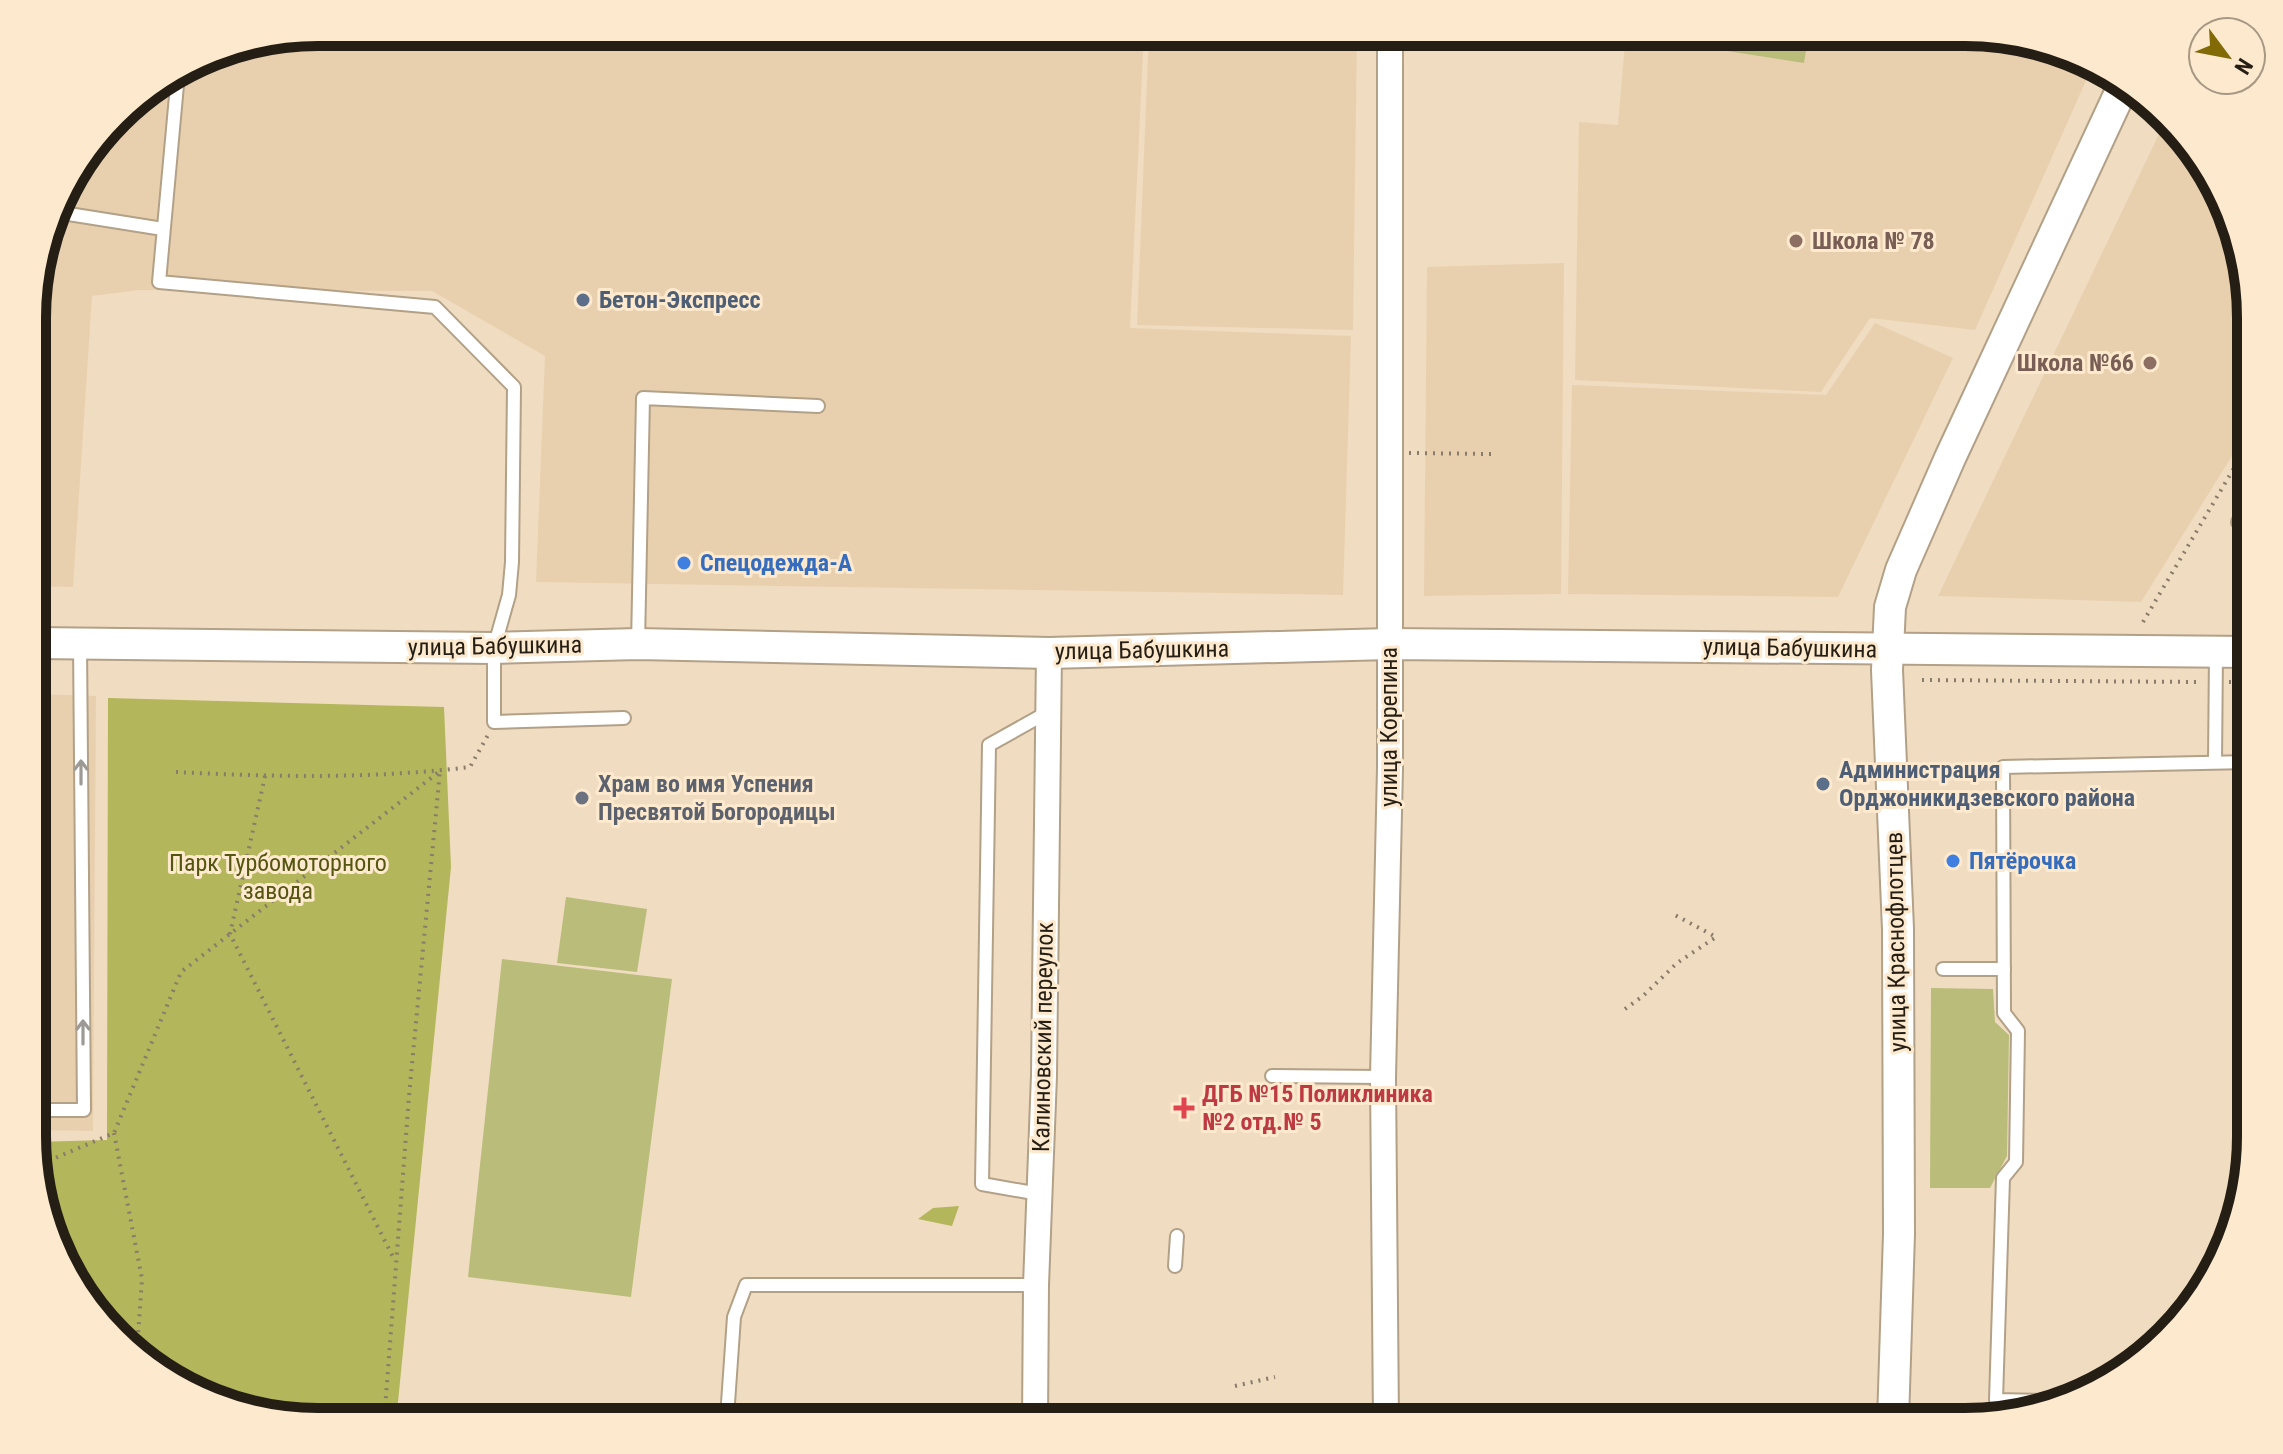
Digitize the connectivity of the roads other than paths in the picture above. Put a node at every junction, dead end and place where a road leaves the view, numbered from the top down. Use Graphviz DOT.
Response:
graph roads {
  1 [pos="1390,46"];
  2 [pos="177,85"];
  3 [pos="2119,94"];
  4 [pos="67,214"];
  5 [pos="163,229"];
  6 [pos="818,406"];
  7 [pos="46,643"];
  8 [pos="80,643"];
  9 [pos="638,644"];
  10 [pos="1389,644"];
  11 [pos="494,648"];
  12 [pos="1888,650"];
  13 [pos="2216,650"];
  14 [pos="2236,651"];
  15 [pos="1049,653"];
  16 [pos="1048,712"];
  17 [pos="624,718"];
  18 [pos="2215,762"];
  19 [pos="2236,762"];
  20 [pos="1943,969"];
  21 [pos="2004,969"];
  22 [pos="1272,1076"];
  23 [pos="1383,1077"];
  24 [pos="46,1110"];
  25 [pos="1039,1194"];
  26 [pos="1177,1236"];
  27 [pos="1175,1266"];
  28 [pos="1036,1285"];
  29 [pos="2027,1401"];
  30 [pos="1386,1407"];
  31 [pos="1893,1407"];
  32 [pos="729,1408"];
  33 [pos="1035,1408"];
  1 -- 10 [label="street, улица Корепина"];
  2 -- 5 [label="lane"];
  3 -- 12 [label="street, улица Краснофлотцев"];
  4 -- 5 [label="lane"];
  5 -- 11 [label="lane"];
  6 -- 9 [label="lane"];
  7 -- 8 [label="street, улица Бабушкина"];
  8 -- 11 [label="street, улица Бабушкина"];
  24 -- 8 [label="lane, one-way"];
  9 -- 11 [label="street, улица Бабушкина"];
  9 -- 15 [label="street, улица Бабушкина"];
  10 -- 12 [label="street, улица Бабушкина"];
  10 -- 15 [label="street, улица Бабушкина"];
  10 -- 23 [label="street, улица Корепина"];
  11 -- 17 [label="lane"];
  12 -- 13 [label="street, улица Бабушкина"];
  12 -- 31 [label="street, улица Краснофлотцев"];
  13 -- 14 [label="street, улица Бабушкина"];
  13 -- 18 [label="lane"];
  15 -- 16 [label="street, Калиновский переулок"];
  16 -- 25 [label="street, Калиновский переулок"];
  16 -- 25 [label="lane"];
  18 -- 19 [label="lane"];
  18 -- 21 [label="lane"];
  20 -- 21 [label="lane"];
  21 -- 29 [label="lane"];
  22 -- 23 [label="lane"];
  23 -- 30 [label="street, улица Корепина"];
  25 -- 28 [label="street, Калиновский переулок"];
  26 -- 27 [label="lane"];
  28 -- 32 [label="lane"];
  28 -- 33 [label="street, Калиновский переулок"];
}
